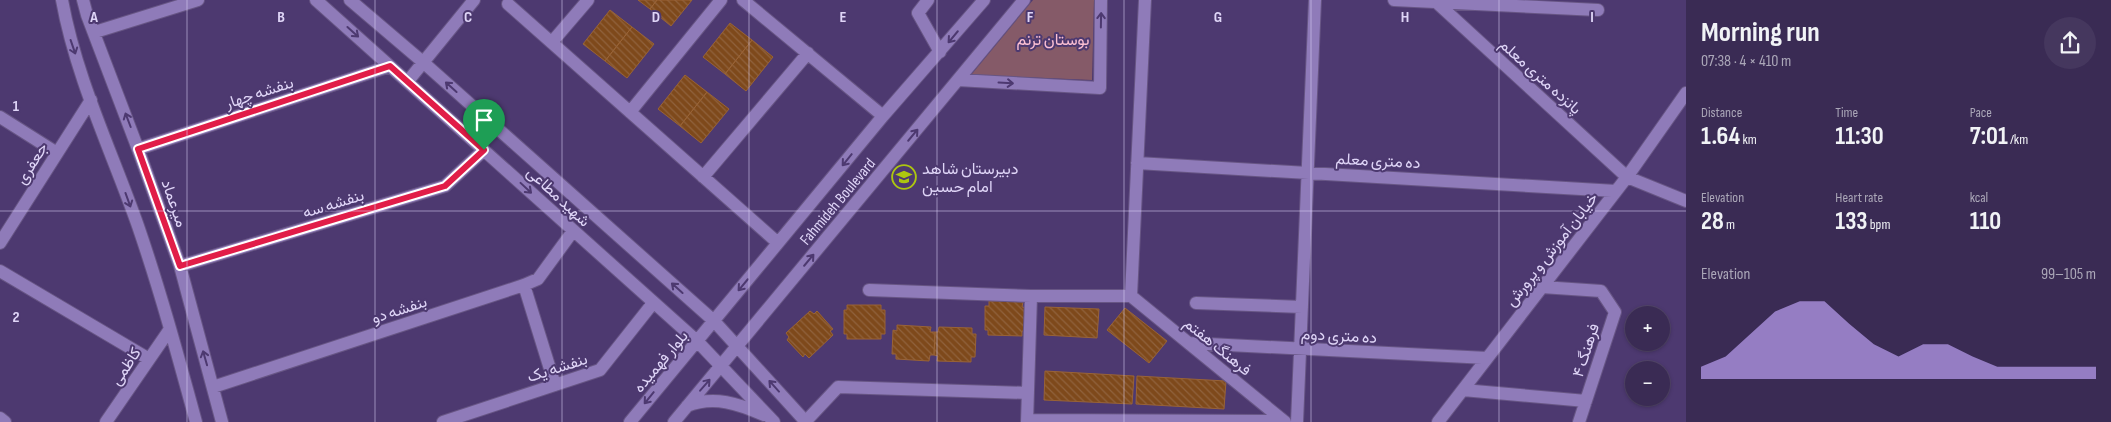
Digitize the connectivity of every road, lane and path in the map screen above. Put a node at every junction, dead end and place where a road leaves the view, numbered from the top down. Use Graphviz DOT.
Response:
graph roads {
  1 [pos="62,0"];
  2 [pos="83,0"];
  3 [pos="198,0"];
  4 [pos="316,0"];
  5 [pos="350,0"];
  6 [pos="474,0"];
  7 [pos="588,0"];
  8 [pos="721,0"];
  9 [pos="743,0"];
  10 [pos="928,0"];
  11 [pos="984,0"];
  12 [pos="1024,0"];
  13 [pos="1101,0"];
  14 [pos="1145,0"];
  15 [pos="1315,0"];
  16 [pos="1394,0"];
  17 [pos="1435,1"];
  18 [pos="508,4"];
  19 [pos="1598,10"];
  20 [pos="95,32"];
  21 [pos="552,42"];
  22 [pos="940,52"];
  23 [pos="808,53"];
  24 [pos="424,63"];
  25 [pos="390,66"];
  26 [pos="958,80"];
  27 [pos="408,81"];
  28 [pos="1686,93"];
  29 [pos="91,100"];
  30 [pos="630,112"];
  31 [pos="883,116"];
  32 [pos="0,117"];
  33 [pos="138,149"];
  34 [pos="484,150"];
  35 [pos="57,152"];
  36 [pos="1137,163"];
  37 [pos="1308,173"];
  38 [pos="703,177"];
  39 [pos="1627,177"];
  40 [pos="1616,191"];
  41 [pos="1686,201"];
  42 [pos="572,231"];
  43 [pos="778,243"];
  44 [pos="0,244"];
  45 [pos="180,266"];
  46 [pos="0,271"];
  47 [pos="524,285"];
  48 [pos="1542,286"];
  49 [pos="869,290"];
  50 [pos="1031,296"];
  51 [pos="1131,296"];
  52 [pos="653,303"];
  53 [pos="1196,303"];
  54 [pos="1302,307"];
  55 [pos="714,321"];
  56 [pos="170,329"];
  57 [pos="698,342"];
  58 [pos="1189,343"];
  59 [pos="738,345"];
  60 [pos="1300,349"];
  61 [pos="1487,358"];
  62 [pos="149,359"];
  63 [pos="722,366"];
  64 [pos="555,384"];
  65 [pos="213,387"];
  66 [pos="1463,390"];
  67 [pos="1028,393"];
  68 [pos="1586,401"];
  69 [pos="0,418"];
  70 [pos="676,419"];
  71 [pos="772,419"];
  72 [pos="1027,421"];
  73 [pos="1284,421"];
  74 [pos="5,422"];
  75 [pos="106,422"];
  76 [pos="196,422"];
  77 [pos="222,422"];
  78 [pos="442,422"];
  79 [pos="630,422"];
  80 [pos="806,422"];
  81 [pos="1297,422"];
  82 [pos="1438,422"];
  83 [pos="1579,422"];
  1 -- 29 [label="street, one-way"];
  2 -- 20 [label="street, میرعماد"];
  3 -- 20 [label="street"];
  4 -- 25 [label="street, شهید مطاعی, one-way"];
  5 -- 24 [label="street, شهید مطاعی"];
  6 -- 24 [label="street"];
  7 -- 21 [label="street"];
  8 -- 30 [label="street"];
  9 -- 23 [label="street"];
  10 -- 22 [label="street"];
  11 -- 22 [label="street, Fahmideh Boulevard, one-way"];
  12 -- 26 [label="street, Fahmideh Boulevard"];
  26 -- 13 [label="street, one-way"];
  14 -- 36 [label="street"];
  15 -- 37 [label="street"];
  16 -- 17 [label="street"];
  17 -- 19 [label="street"];
  17 -- 39 [label="street, پانزده متری معلم"];
  18 -- 21 [label="street"];
  33 -- 20 [label="street, میرعماد, one-way"];
  21 -- 30 [label="street"];
  22 -- 31 [label="street, Fahmideh Boulevard"];
  23 -- 31 [label="street"];
  23 -- 38 [label="street"];
  24 -- 27 [label="street"];
  55 -- 24 [label="street, شهید مطاعی, one-way"];
  25 -- 27 [label="street, شهید مطاعی"];
  25 -- 33 [label="street, بنفشه چهار"];
  59 -- 26 [label="street, Fahmideh Boulevard, one-way"];
  27 -- 34 [label="street, شهید مطاعی"];
  28 -- 39 [label="street, خیابان آموزش و پرورش"];
  29 -- 35 [label="street, جعفری"];
  29 -- 56 [label="street, one-way"];
  30 -- 38 [label="street"];
  31 -- 43 [label="street, Fahmideh Boulevard, one-way"];
  32 -- 35 [label="street"];
  33 -- 45 [label="street, میرعماد"];
  34 -- 42 [label="street, شهید مطاعی, one-way"];
  34 -- 45 [label="street, بنفشه سه"];
  35 -- 44 [label="street, جعفری"];
  36 -- 37 [label="street, ده متری معلم"];
  36 -- 51 [label="street"];
  37 -- 40 [label="street, ده متری معلم"];
  37 -- 54 [label="street"];
  38 -- 43 [label="street"];
  39 -- 40 [label="street, خیابان آموزش و پرورش"];
  39 -- 41 [label="street"];
  40 -- 48 [label="street, خیابان آموزش و پرورش"];
  42 -- 47 [label="street, بنفشه دو"];
  42 -- 52 [label="street, شهید مطاعی"];
  43 -- 55 [label="street, Fahmideh Boulevard, one-way"];
  65 -- 45 [label="street, میرعماد, one-way"];
  46 -- 62 [label="street"];
  47 -- 64 [label="street"];
  47 -- 65 [label="street, بنفشه دو"];
  48 -- 61 [label="street, خیابان آموزش و پرورش"];
  48 -- 68 [label="street, فرهنگ ۴"];
  49 -- 50 [label="street"];
  50 -- 51 [label="street"];
  50 -- 67 [label="street"];
  51 -- 58 [label="street, فرهنگ هفتم"];
  52 -- 57 [label="street, شهید مطاعی"];
  52 -- 64 [label="street, بنفشه یک"];
  53 -- 54 [label="street"];
  54 -- 60 [label="street"];
  55 -- 57 [label="street, بلوار فهمیده"];
  55 -- 59 [label="street, شهید مطاعی"];
  56 -- 62 [label="street, کاظمی"];
  56 -- 76 [label="street"];
  57 -- 63 [label="street, شهید مطاعی"];
  57 -- 79 [label="street, بلوار فهمیده, one-way"];
  58 -- 60 [label="street, ده متری دوم"];
  58 -- 73 [label="street, فرهنگ هفتم"];
  59 -- 63 [label="street, Fahmideh Boulevard"];
  80 -- 59 [label="street, شهید مطاعی, one-way"];
  60 -- 61 [label="street, ده متری دوم"];
  60 -- 81 [label="street"];
  61 -- 66 [label="street, خیابان آموزش و پرورش"];
  62 -- 75 [label="street, کاظمی"];
  70 -- 63 [label="street, Fahmideh Boulevard, one-way"];
  63 -- 71 [label="street, شهید مطاعی"];
  64 -- 78 [label="street, بنفشه یک"];
  65 -- 77 [label="street, میرعماد"];
  66 -- 68 [label="street"];
  66 -- 82 [label="street, خیابان آموزش و پرورش"];
  67 -- 72 [label="street"];
  67 -- 80 [label="street"];
  68 -- 83 [label="street, فرهنگ ۴"];
  69 -- 74 [label="street"];
  70 -- 71 [label="street"];
  72 -- 73 [label="street"];
}
